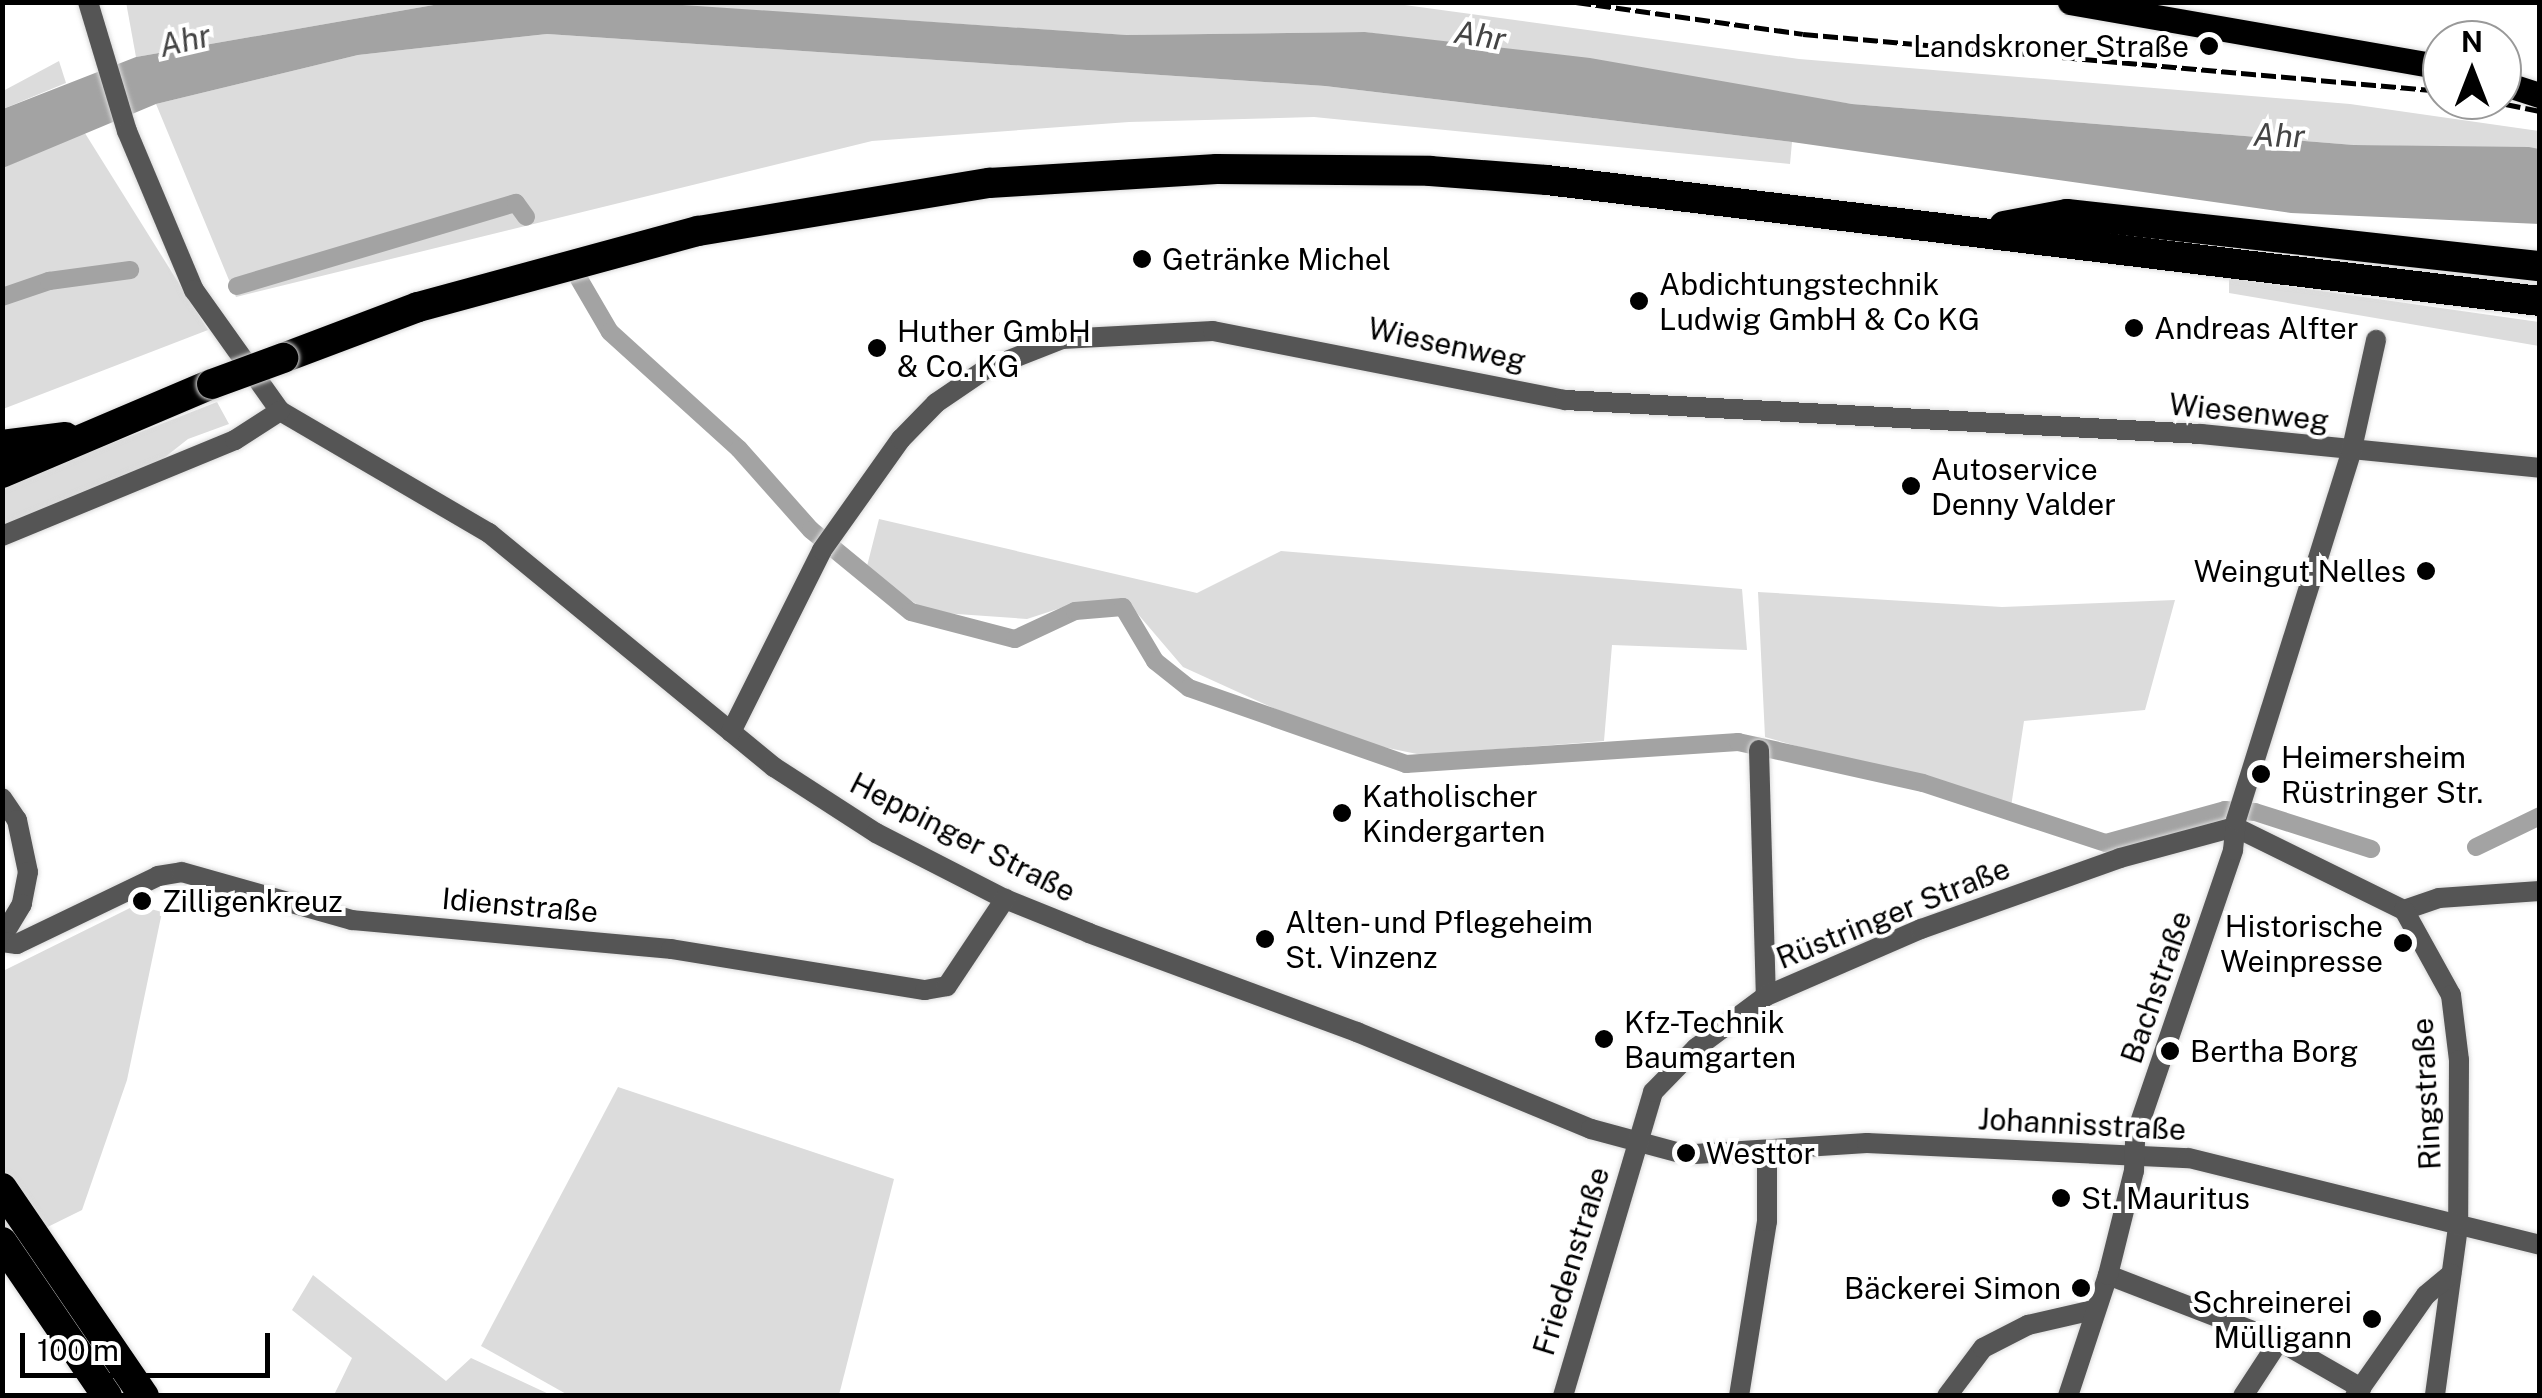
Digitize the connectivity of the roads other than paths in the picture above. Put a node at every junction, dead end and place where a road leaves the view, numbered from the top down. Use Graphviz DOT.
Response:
graph roads {
  1 [pos="88,2"];
  2 [pos="2070,2"];
  3 [pos="2422,63"];
  4 [pos="1976,232"];
  5 [pos="2540,266"];
  6 [pos="2540,301"];
  7 [pos="2376,340"];
  8 [pos="280,411"];
  9 [pos="83,435"];
  10 [pos="2,445"];
  11 [pos="2351,453"];
  12 [pos="2540,468"];
  13 [pos="2,473"];
  14 [pos="2,536"];
  15 [pos="731,732"];
  16 [pos="1758,750"];
  17 [pos="2,798"];
  18 [pos="2237,818"];
  19 [pos="2540,891"];
  20 [pos="1004,899"];
  21 [pos="2404,910"];
  22 [pos="2,940"];
  23 [pos="1766,996"];
  24 [pos="1638,1144"];
  25 [pos="1767,1150"];
  26 [pos="2137,1154"];
  27 [pos="2,1188"];
  28 [pos="2458,1227"];
  29 [pos="2,1242"];
  30 [pos="2540,1245"];
  31 [pos="2450,1274"];
  32 [pos="2108,1275"];
  33 [pos="2093,1310"];
  34 [pos="2279,1340"];
  35 [pos="2358,1392"];
  36 [pos="107,1396"];
  37 [pos="144,1396"];
  38 [pos="1563,1396"];
  39 [pos="1738,1396"];
  40 [pos="1947,1396"];
  41 [pos="2068,1396"];
  42 [pos="2244,1396"];
  43 [pos="2435,1396"];
  1 -- 8 [label="street, Heppinger Straße"];
  2 -- 3 [label="main road"];
  4 -- 5 [label="highway"];
  4 -- 6 [label="highway"];
  4 -- 9 [label="highway, bridge"];
  7 -- 11 [label="street, Bachstraße"];
  8 -- 14 [label="street"];
  8 -- 15 [label="street, Heppinger Straße"];
  9 -- 10 [label="highway"];
  9 -- 13 [label="highway"];
  11 -- 12 [label="street, Wiesenweg"];
  11 -- 15 [label="street, Wiesenweg"];
  11 -- 18 [label="street, Bachstraße"];
  15 -- 20 [label="street, Heppinger Straße"];
  16 -- 23 [label="street"];
  17 -- 22 [label="street"];
  18 -- 21 [label="street"];
  18 -- 23 [label="street, Rüstringer Straße"];
  18 -- 26 [label="street, Bachstraße"];
  19 -- 21 [label="street"];
  20 -- 22 [label="street, Idienstraße"];
  20 -- 24 [label="street, Heppinger Straße"];
  21 -- 28 [label="street, Ringstraße"];
  23 -- 24 [label="street, Rüstringer Straße"];
  24 -- 25 [label="street, Johannisstraße"];
  24 -- 38 [label="street, Friedenstraße"];
  25 -- 26 [label="street, Johannisstraße"];
  25 -- 39 [label="street"];
  26 -- 28 [label="street, Johannisstraße"];
  26 -- 32 [label="street, Bachstraße"];
  27 -- 37 [label="highway"];
  28 -- 30 [label="street, Johannisstraße"];
  28 -- 31 [label="street, Ringstraße"];
  29 -- 36 [label="highway"];
  31 -- 35 [label="street"];
  31 -- 43 [label="street, Ringstraße"];
  32 -- 33 [label="street, Bachstraße"];
  32 -- 34 [label="street"];
  33 -- 40 [label="street"];
  33 -- 41 [label="street, Bachstraße"];
  34 -- 35 [label="street"];
  34 -- 42 [label="street"];
}
